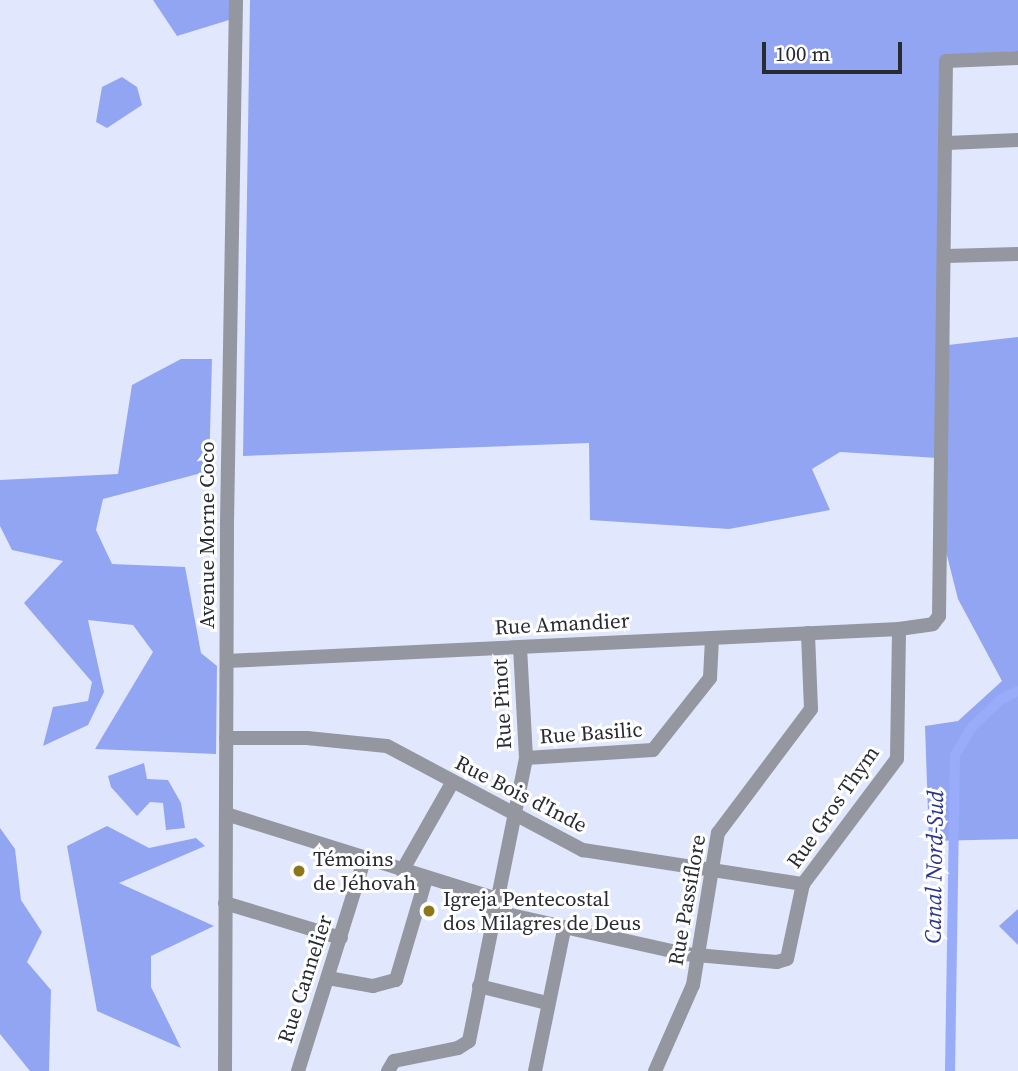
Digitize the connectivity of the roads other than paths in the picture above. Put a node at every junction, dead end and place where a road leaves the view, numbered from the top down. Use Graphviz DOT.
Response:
graph roads {
  1 [pos="236,0"];
  2 [pos="1018,58"];
  3 [pos="1018,140"];
  4 [pos="947,143"];
  5 [pos="1018,254"];
  6 [pos="946,256"];
  7 [pos="900,629"];
  8 [pos="808,633"];
  9 [pos="712,638"];
  10 [pos="520,647"];
  11 [pos="227,661"];
  12 [pos="226,738"];
  13 [pos="526,758"];
  14 [pos="452,783"];
  15 [pos="226,814"];
  16 [pos="515,816"];
  17 [pos="364,860"];
  18 [pos="710,870"];
  19 [pos="402,871"];
  20 [pos="426,879"];
  21 [pos="803,884"];
  22 [pos="225,903"];
  23 [pos="495,905"];
  24 [pos="564,930"];
  25 [pos="341,938"];
  26 [pos="696,955"];
  27 [pos="328,978"];
  28 [pos="478,986"];
  29 [pos="547,1003"];
  30 [pos="225,1071"];
  31 [pos="298,1071"];
  32 [pos="388,1071"];
  33 [pos="535,1071"];
  34 [pos="655,1071"];
  1 -- 11 [label="street, Avenue Morne Coco"];
  2 -- 4 [label="street"];
  3 -- 4 [label="street"];
  4 -- 6 [label="street"];
  5 -- 6 [label="street"];
  6 -- 7 [label="street, Rue Amandier"];
  7 -- 8 [label="street, Rue Amandier"];
  7 -- 21 [label="street, Rue Gros Thym"];
  8 -- 9 [label="street, Rue Amandier"];
  8 -- 18 [label="street, Rue Passiflore"];
  9 -- 10 [label="street, Rue Amandier"];
  9 -- 13 [label="street, Rue Basilic"];
  10 -- 11 [label="street, Rue Amandier"];
  10 -- 13 [label="street, Rue Pinot"];
  11 -- 12 [label="street, Avenue Morne Coco"];
  12 -- 14 [label="street, Rue Bois d'Inde"];
  12 -- 15 [label="street, Avenue Morne Coco"];
  13 -- 16 [label="street, Rue Pinot"];
  14 -- 16 [label="street, Rue Bois d'Inde"];
  14 -- 19 [label="street"];
  15 -- 17 [label="street, Rue Gros Thym"];
  15 -- 22 [label="street, Avenue Morne Coco"];
  16 -- 18 [label="street, Rue Bois d'Inde"];
  16 -- 23 [label="street, Rue Pinot"];
  17 -- 19 [label="street, Rue Gros Thym"];
  17 -- 25 [label="street, Rue Cannelier"];
  18 -- 21 [label="street, Rue Bois d'Inde"];
  18 -- 26 [label="street, Rue Passiflore"];
  19 -- 20 [label="street, Rue Gros Thym"];
  20 -- 23 [label="street, Rue Gros Thym"];
  20 -- 27 [label="street"];
  21 -- 26 [label="street, Rue Gros Thym"];
  22 -- 25 [label="street"];
  22 -- 30 [label="street, Avenue Morne Coco"];
  23 -- 24 [label="street, Rue Gros Thym"];
  23 -- 28 [label="street, Rue Pinot"];
  24 -- 26 [label="street, Rue Gros Thym"];
  24 -- 29 [label="street"];
  25 -- 27 [label="street, Rue Cannelier"];
  26 -- 34 [label="street, Rue Passiflore"];
  27 -- 31 [label="street, Rue Cannelier"];
  28 -- 29 [label="street"];
  28 -- 32 [label="street, Rue Pinot"];
  29 -- 33 [label="street"];
}
